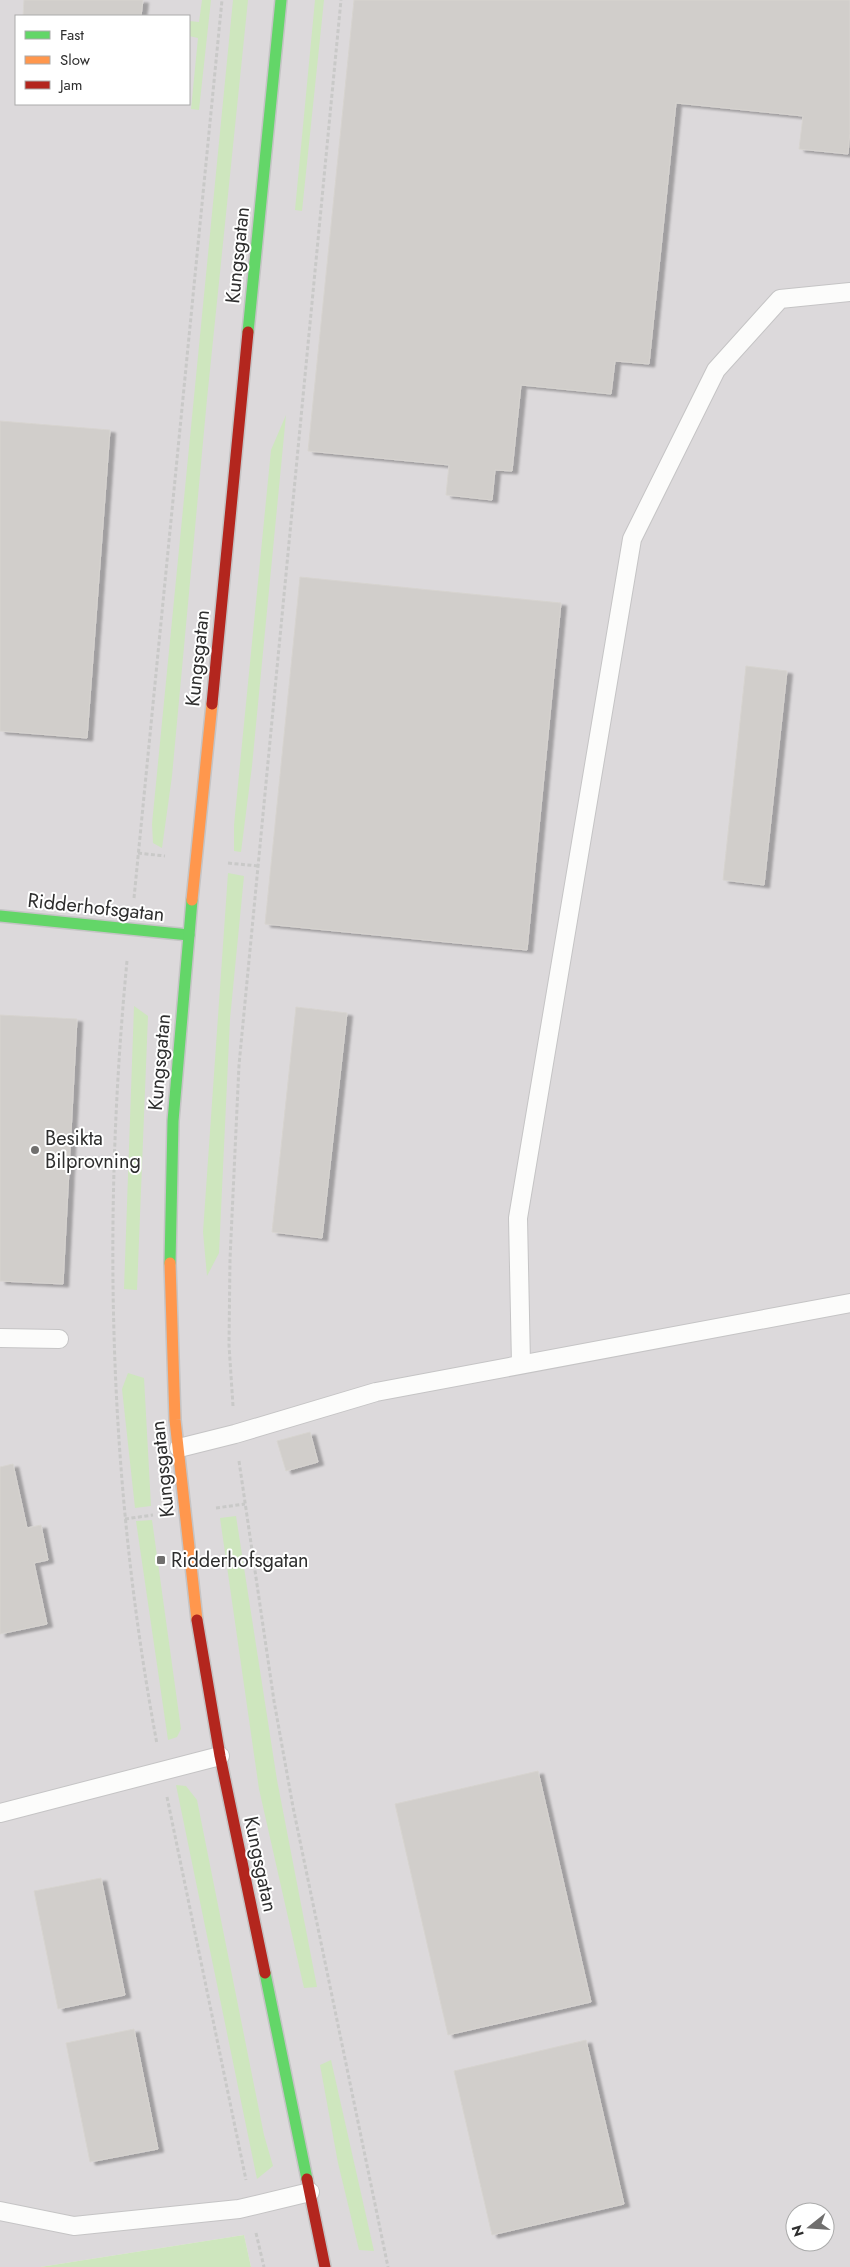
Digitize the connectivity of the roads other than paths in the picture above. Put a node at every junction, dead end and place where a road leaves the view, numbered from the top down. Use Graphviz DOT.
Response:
graph roads {
  1 [pos="281,0"];
  2 [pos="850,292"];
  3 [pos="0,916"];
  4 [pos="189,935"];
  5 [pos="850,1303"];
  6 [pos="0,1338"];
  7 [pos="59,1339"];
  8 [pos="521,1364"];
  9 [pos="178,1448"];
  10 [pos="220,1756"];
  11 [pos="0,1813"];
  12 [pos="310,2192"];
  13 [pos="0,2211"];
  14 [pos="326,2267"];
  1 -- 4 [label="main road, Kungsgatan"];
  2 -- 8 [label="lane"];
  3 -- 4 [label="main road, Ridderhofsgatan"];
  4 -- 9 [label="main road, Kungsgatan"];
  5 -- 8 [label="lane"];
  6 -- 7 [label="lane"];
  8 -- 9 [label="lane"];
  9 -- 10 [label="main road, Kungsgatan"];
  10 -- 11 [label="lane"];
  10 -- 12 [label="main road, Kungsgatan"];
  12 -- 13 [label="lane"];
  12 -- 14 [label="main road, Kungsgatan"];
}
